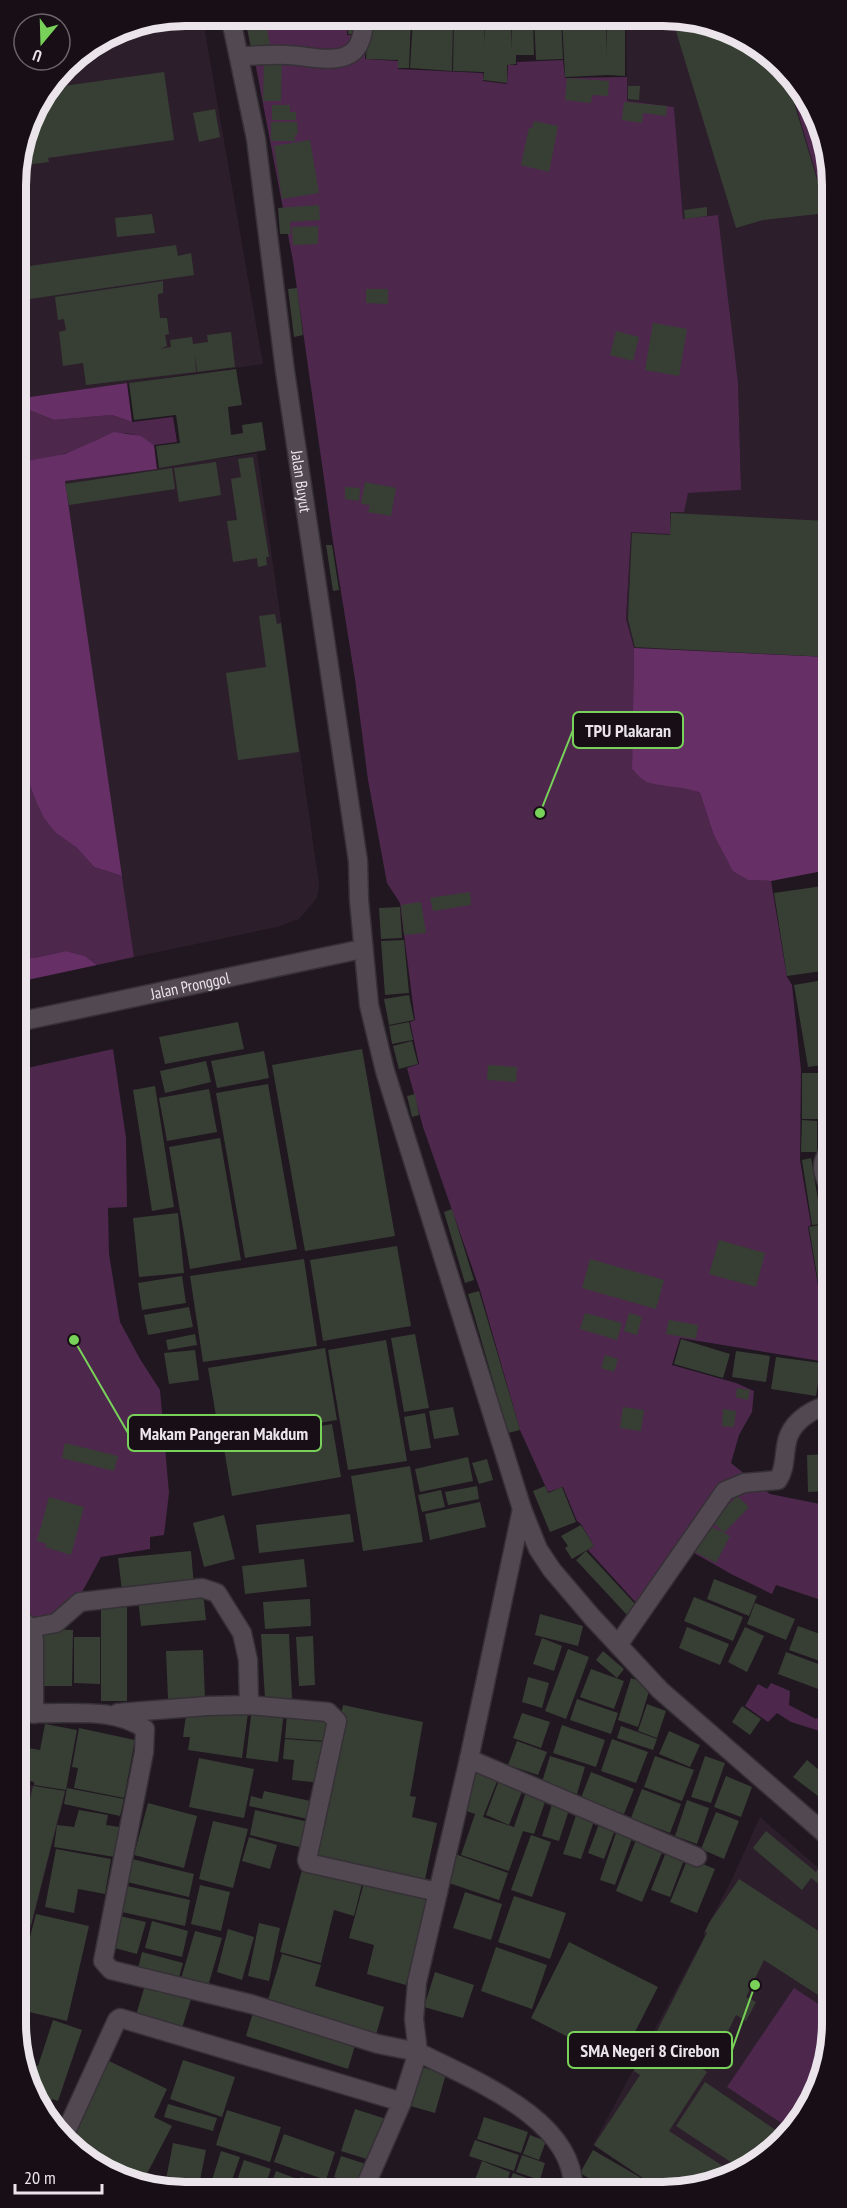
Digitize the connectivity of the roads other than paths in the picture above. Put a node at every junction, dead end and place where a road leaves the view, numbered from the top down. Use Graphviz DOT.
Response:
graph roads {
  1 [pos="233,26"];
  2 [pos="363,26"];
  3 [pos="240,56"];
  4 [pos="362,949"];
  5 [pos="26,1020"];
  6 [pos="821,1407"];
  7 [pos="522,1509"];
  8 [pos="618,1645"];
  9 [pos="249,1705"];
  10 [pos="27,1713"];
  11 [pos="108,1714"];
  12 [pos="469,1759"];
  13 [pos="821,1830"];
  14 [pos="697,1857"];
  15 [pos="438,1892"];
  16 [pos="418,2052"];
  17 [pos="402,2102"];
  18 [pos="67,2130"];
  19 [pos="367,2182"];
  20 [pos="572,2182"];
  1 -- 3 [label="street, Jalan Buyut"];
  2 -- 3 [label="street"];
  3 -- 4 [label="street, Jalan Buyut"];
  4 -- 5 [label="street, Jalan Pronggol"];
  4 -- 7 [label="street, Jalan Buyut"];
  6 -- 8 [label="street"];
  7 -- 8 [label="street, Jalan Buyut"];
  7 -- 12 [label="street"];
  8 -- 13 [label="street, Jalan Buyut"];
  9 -- 10 [label="street"];
  9 -- 11 [label="street"];
  9 -- 15 [label="street"];
  10 -- 11 [label="street"];
  11 -- 16 [label="street"];
  12 -- 14 [label="street"];
  12 -- 15 [label="street"];
  15 -- 16 [label="street"];
  16 -- 17 [label="street"];
  16 -- 20 [label="street"];
  17 -- 18 [label="street"];
  17 -- 19 [label="street"];
}
